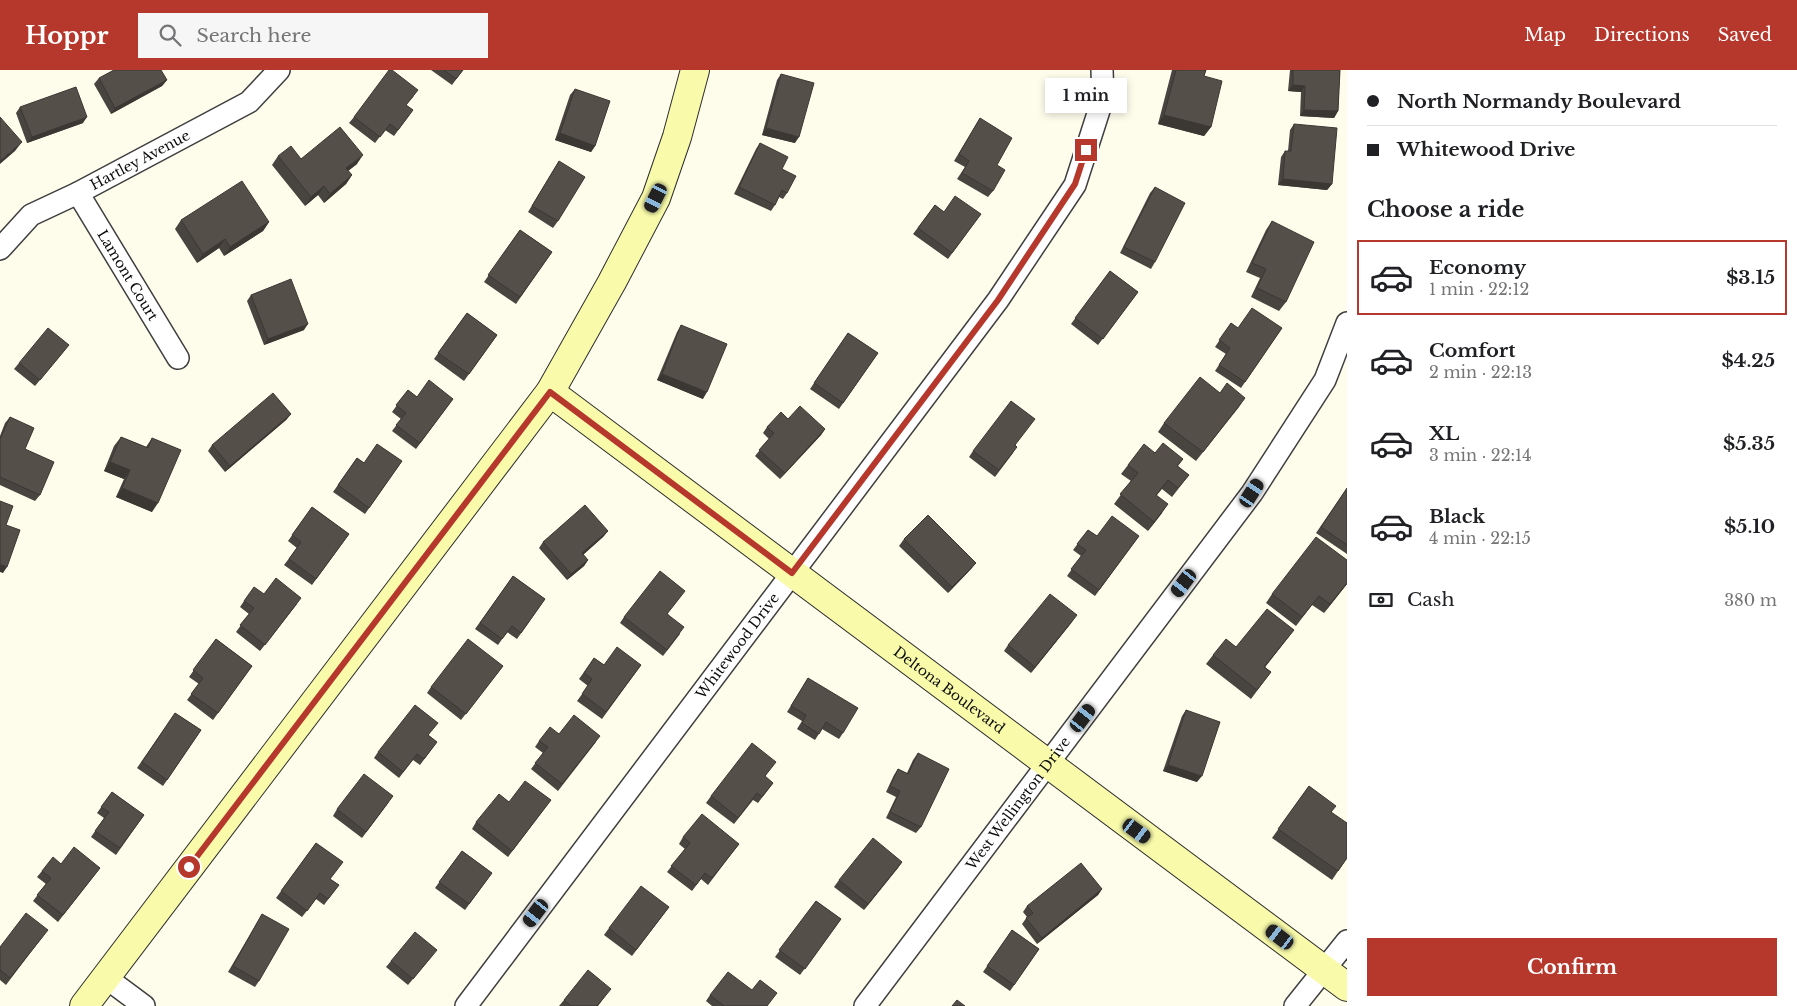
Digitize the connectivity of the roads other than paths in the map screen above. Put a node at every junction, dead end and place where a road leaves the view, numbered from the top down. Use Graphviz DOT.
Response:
graph roads {
  1 [pos="279,70"];
  2 [pos="695,70"];
  3 [pos="1102,70"];
  4 [pos="78,193"];
  5 [pos="0,248"];
  6 [pos="1347,323"];
  7 [pos="178,358"];
  8 [pos="550,392"];
  9 [pos="792,573"];
  10 [pos="1048,765"];
  11 [pos="1347,941"];
  12 [pos="1325,970"];
  13 [pos="106,977"];
  14 [pos="1347,987"];
  15 [pos="84,1006"];
  16 [pos="144,1006"];
  17 [pos="466,1006"];
  18 [pos="865,1006"];
  19 [pos="1295,1006"];
  1 -- 4 [label="street, Hartley Avenue"];
  2 -- 8 [label="street"];
  3 -- 9 [label="street, Whitewood Drive"];
  4 -- 5 [label="street, Hartley Avenue"];
  4 -- 7 [label="street, Lamont Court"];
  6 -- 10 [label="street, West Wellington Drive"];
  8 -- 9 [label="street, Deltona Boulevard"];
  8 -- 13 [label="street"];
  9 -- 10 [label="street, Deltona Boulevard"];
  9 -- 17 [label="street, Whitewood Drive"];
  10 -- 12 [label="street, Deltona Boulevard"];
  10 -- 18 [label="street, West Wellington Drive"];
  11 -- 12 [label="street"];
  12 -- 14 [label="street, Deltona Boulevard"];
  12 -- 19 [label="street"];
  13 -- 15 [label="street"];
  13 -- 16 [label="street"];
}
